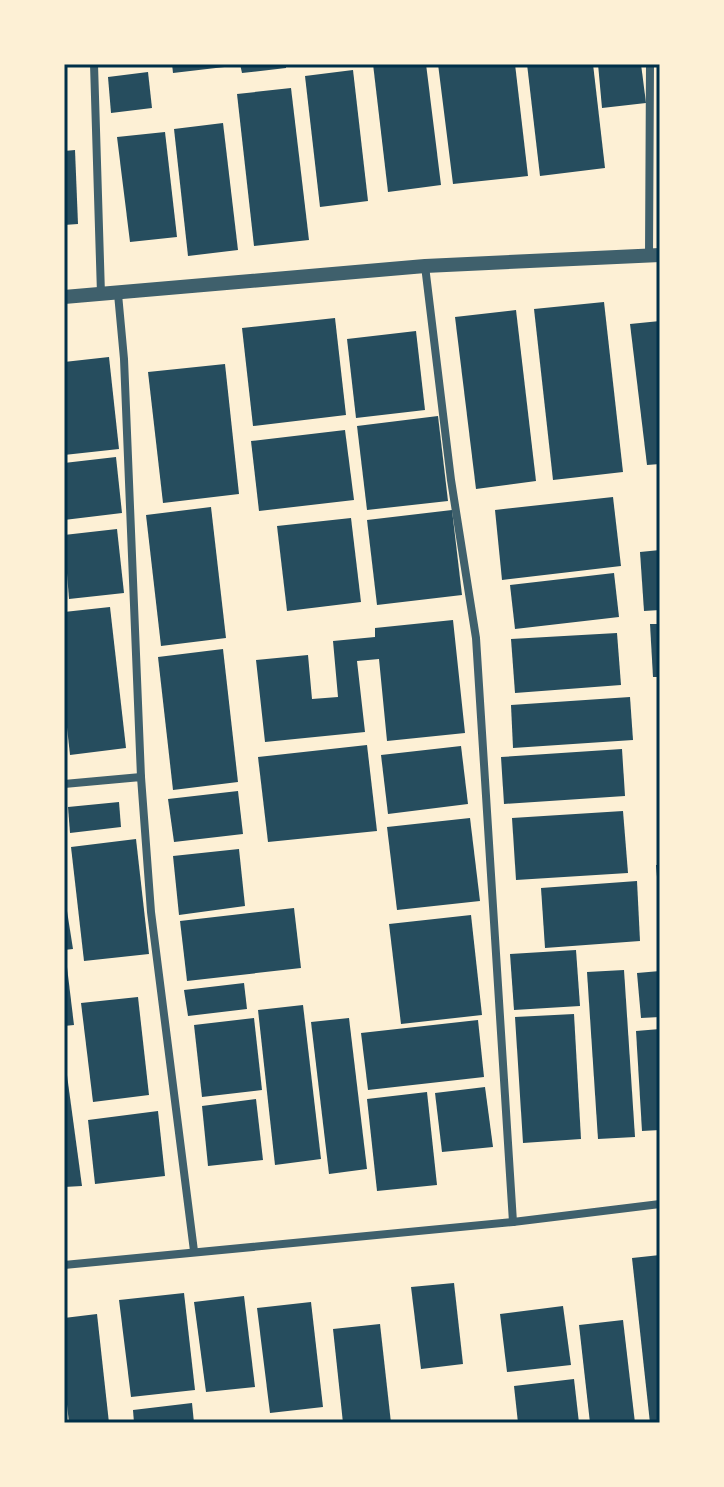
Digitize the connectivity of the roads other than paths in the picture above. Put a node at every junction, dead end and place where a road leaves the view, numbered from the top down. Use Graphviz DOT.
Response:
graph roads {
  1 [pos="94,64"];
  2 [pos="650,64"];
  3 [pos="654,255"];
  4 [pos="425,266"];
  5 [pos="101,294"];
  6 [pos="118,294"];
  7 [pos="64,297"];
  8 [pos="141,777"];
  9 [pos="64,784"];
  10 [pos="660,1204"];
  11 [pos="513,1222"];
  12 [pos="194,1251"];
  13 [pos="64,1265"];
  1 -- 5 [label="street"];
  2 -- 3 [label="street"];
  3 -- 4 [label="street"];
  4 -- 6 [label="street"];
  4 -- 11 [label="street"];
  5 -- 6 [label="street"];
  5 -- 7 [label="street"];
  6 -- 8 [label="street"];
  8 -- 9 [label="street"];
  8 -- 12 [label="street"];
  10 -- 11 [label="street"];
  11 -- 12 [label="street"];
  12 -- 13 [label="street"];
}
